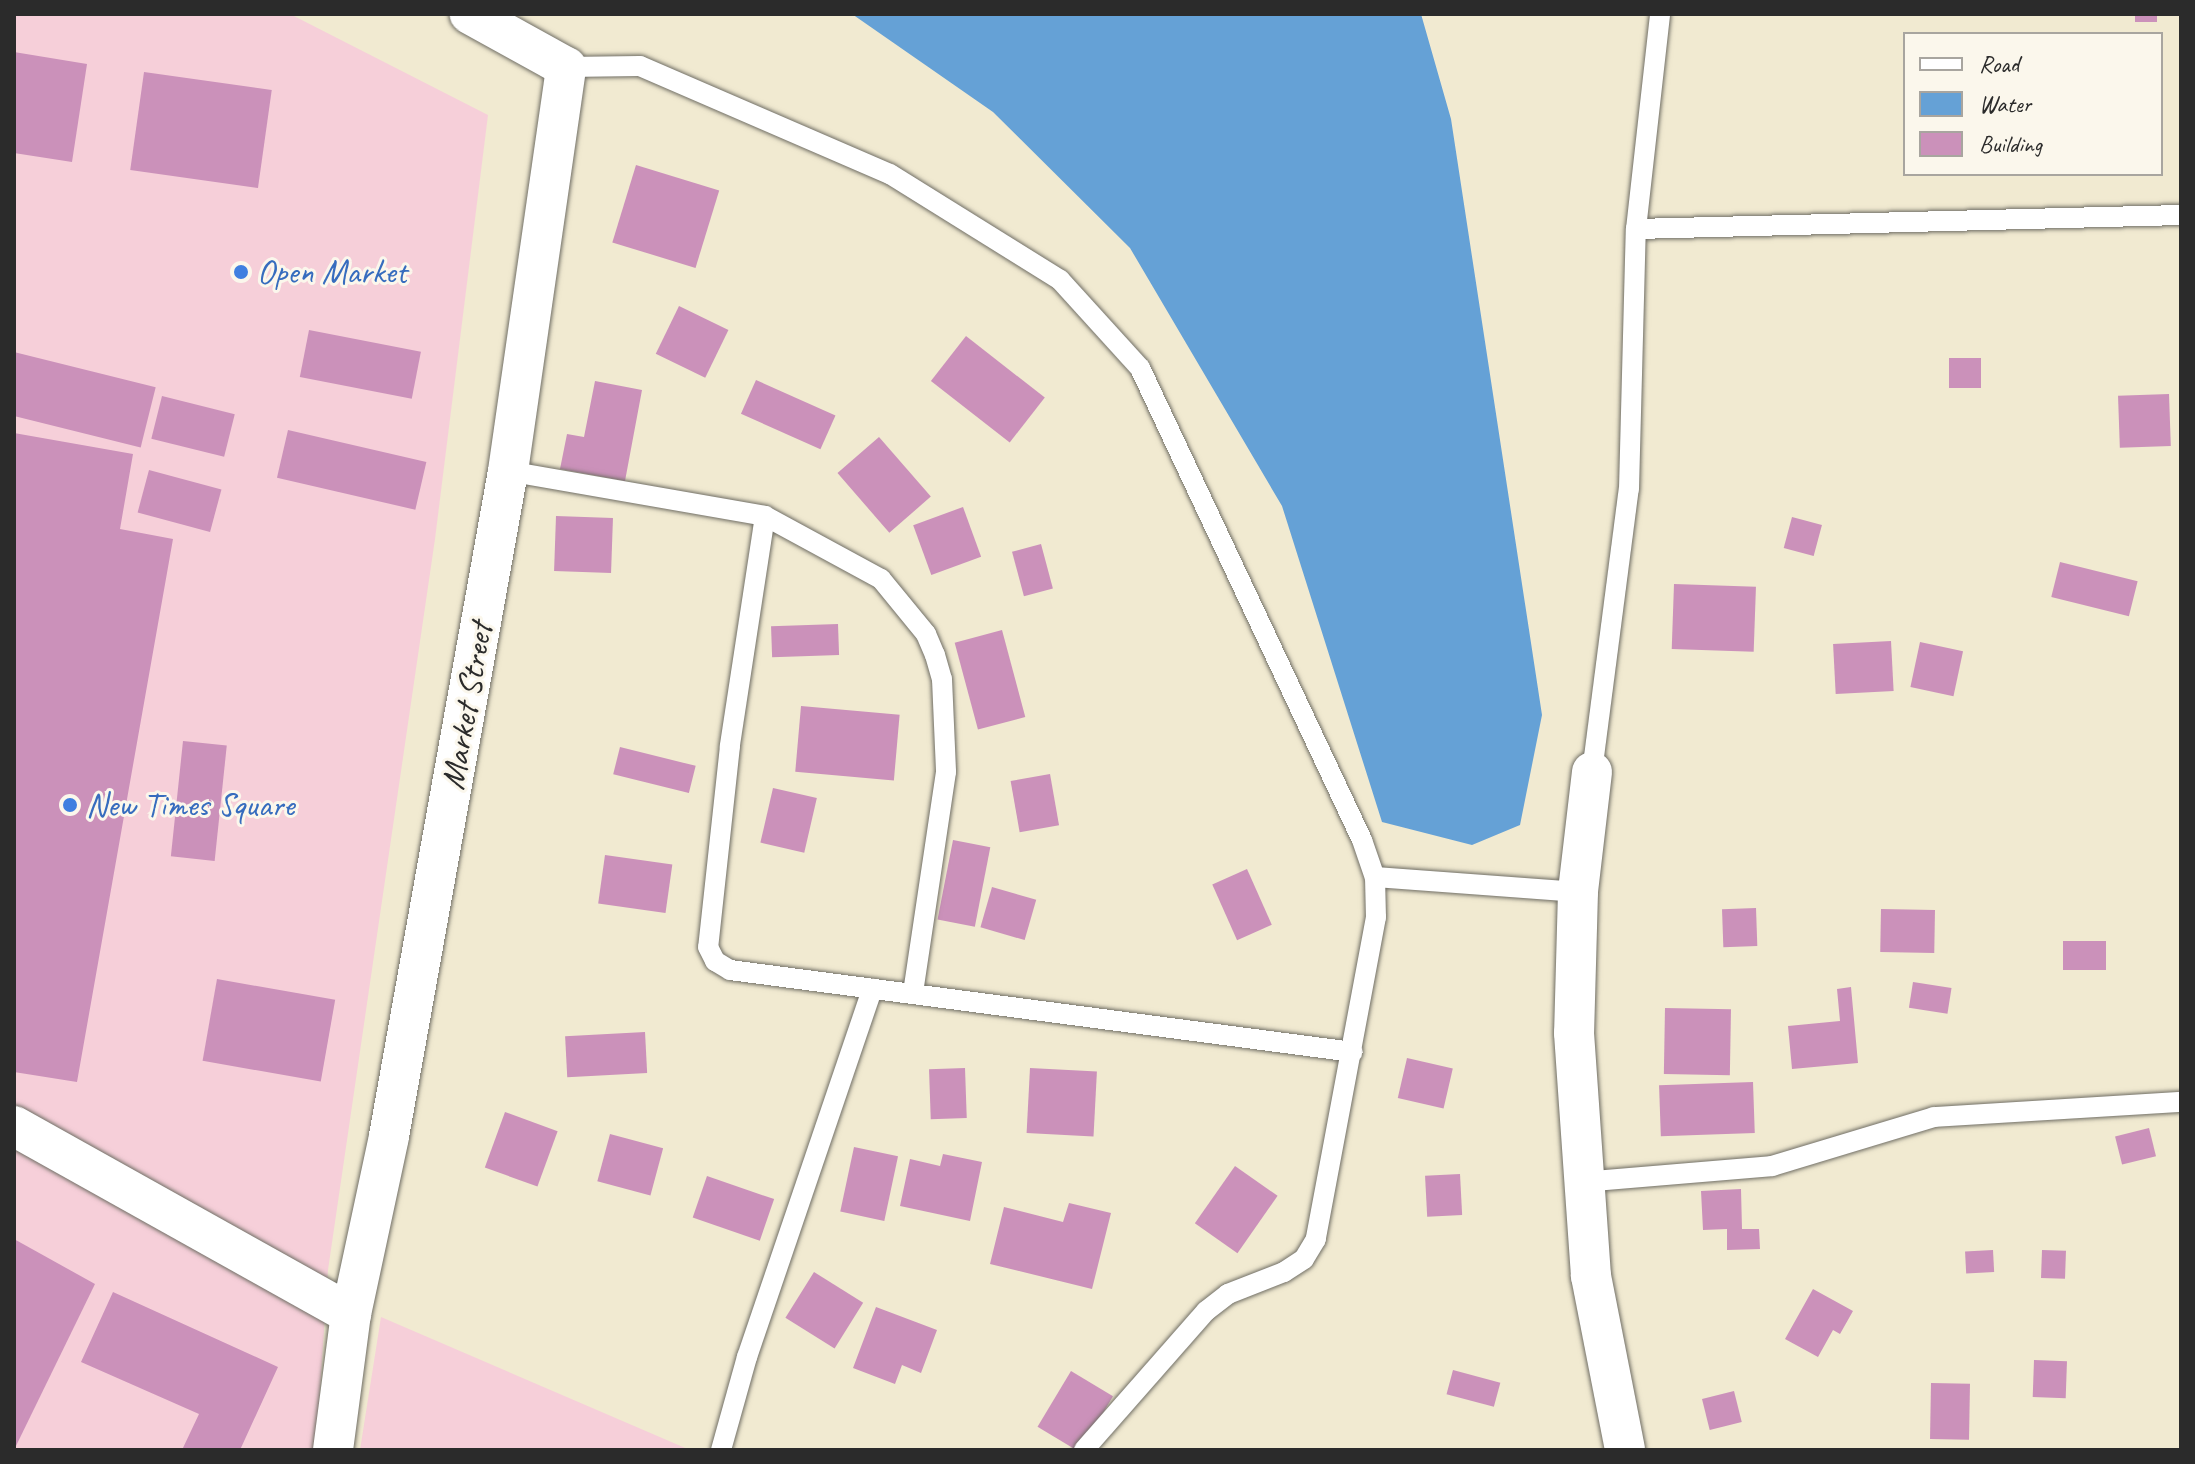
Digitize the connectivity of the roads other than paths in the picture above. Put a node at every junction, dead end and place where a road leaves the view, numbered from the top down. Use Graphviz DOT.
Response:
graph roads {
  1 [pos="470,14"];
  2 [pos="1660,14"];
  3 [pos="566,67"];
  4 [pos="2181,215"];
  5 [pos="1636,229"];
  6 [pos="508,471"];
  7 [pos="765,516"];
  8 [pos="1592,772"];
  9 [pos="1375,877"];
  10 [pos="1578,892"];
  11 [pos="872,989"];
  12 [pos="913,994"];
  13 [pos="1353,1052"];
  14 [pos="2181,1102"];
  15 [pos="14,1126"];
  16 [pos="1583,1182"];
  17 [pos="351,1314"];
  18 [pos="333,1450"];
  19 [pos="721,1450"];
  20 [pos="1084,1450"];
  21 [pos="1625,1450"];
  1 -- 3 [label="street"];
  2 -- 5 [label="lane"];
  3 -- 6 [label="street, Market Street"];
  3 -- 9 [label="lane"];
  4 -- 5 [label="lane"];
  5 -- 8 [label="lane"];
  6 -- 7 [label="lane"];
  6 -- 17 [label="street, Market Street"];
  7 -- 11 [label="lane"];
  7 -- 12 [label="lane"];
  8 -- 10 [label="street"];
  9 -- 10 [label="lane"];
  9 -- 13 [label="lane"];
  10 -- 16 [label="street"];
  11 -- 12 [label="lane"];
  11 -- 19 [label="lane"];
  12 -- 13 [label="lane"];
  13 -- 20 [label="lane"];
  14 -- 16 [label="lane"];
  15 -- 17 [label="street"];
  16 -- 21 [label="street"];
  17 -- 18 [label="street, Market Street"];
}
